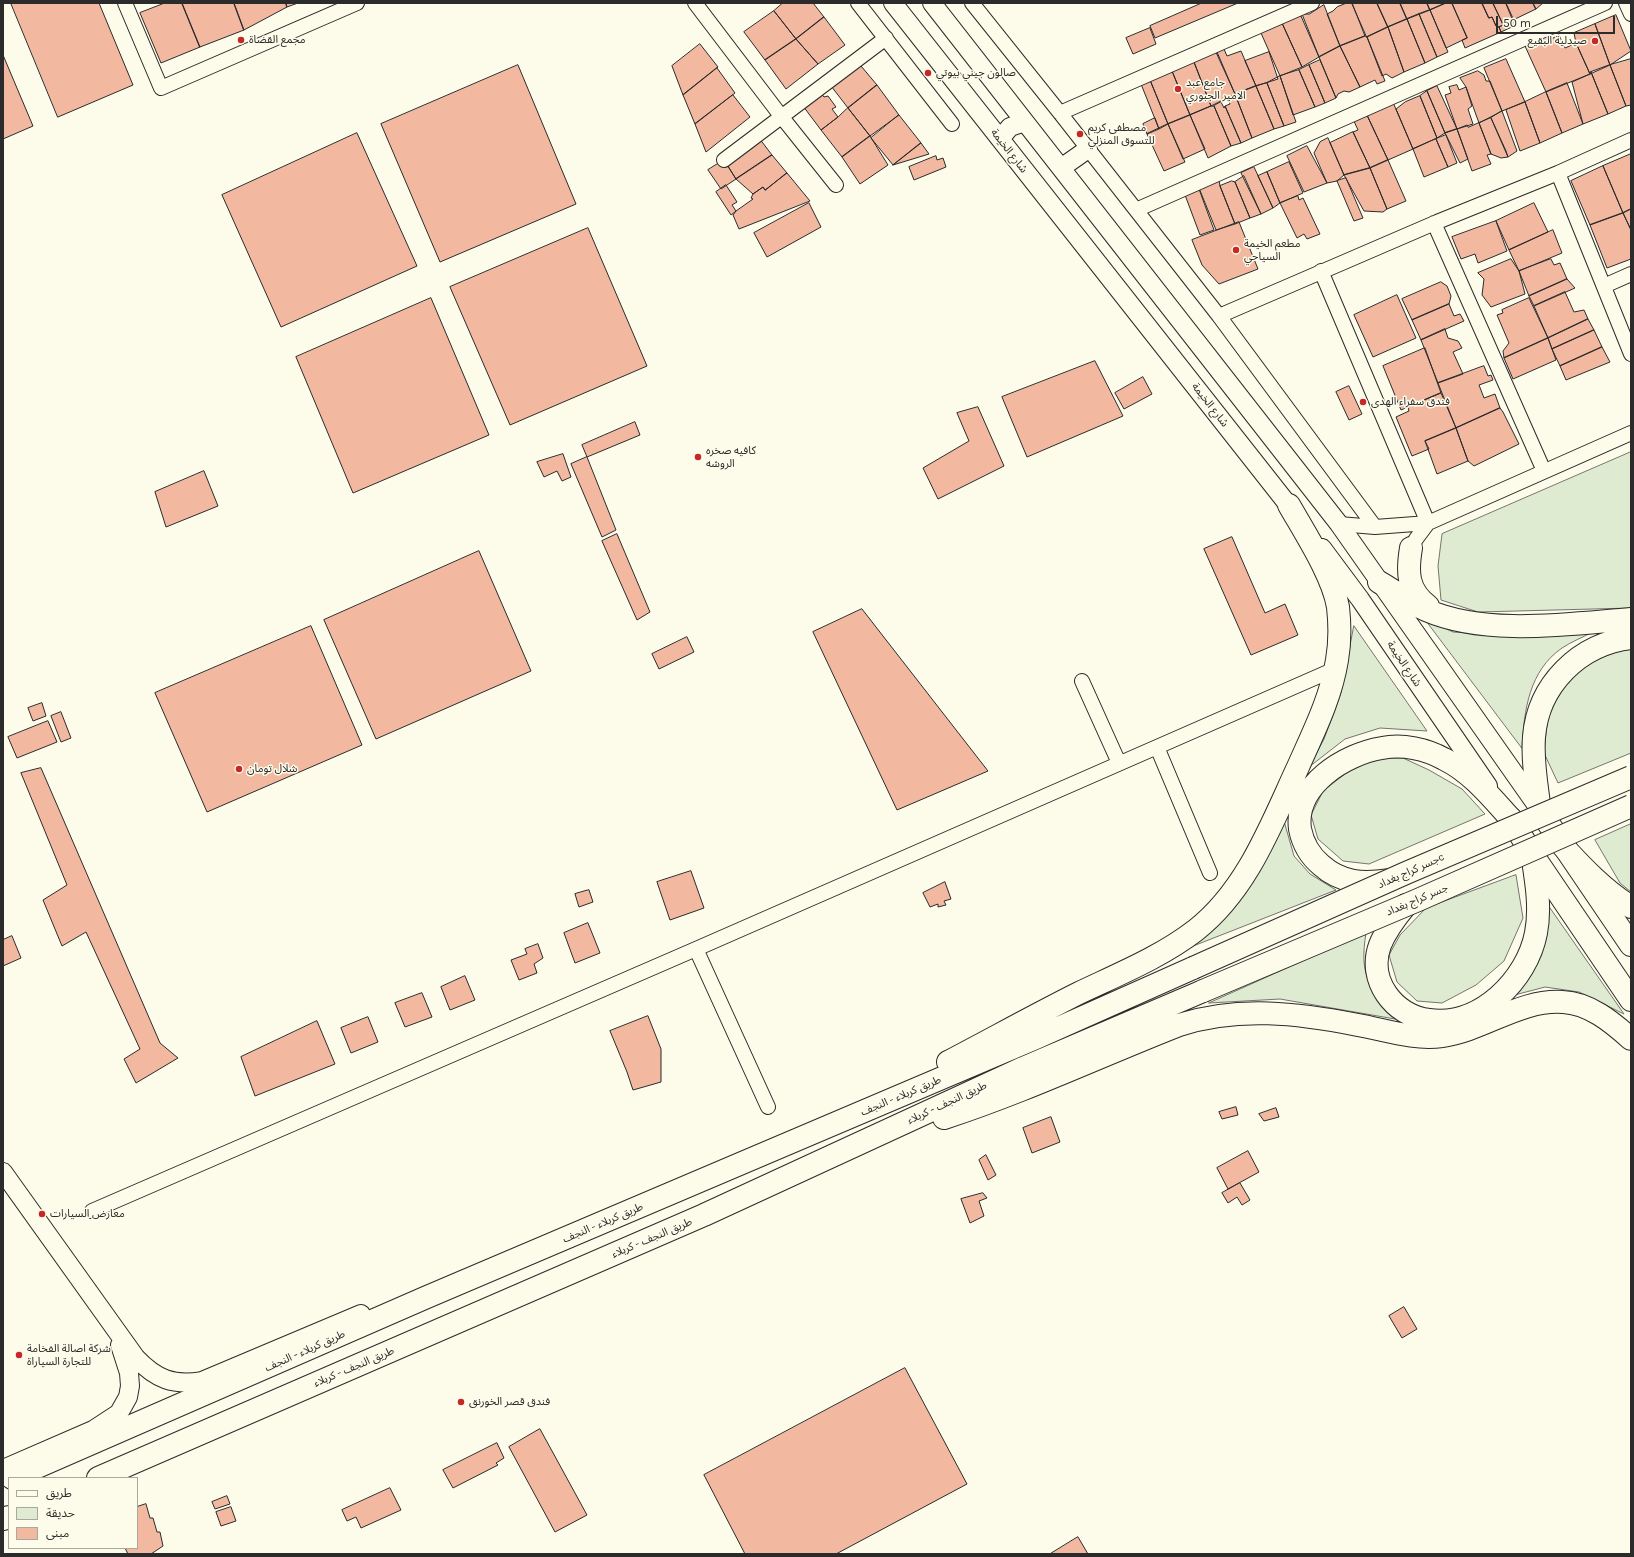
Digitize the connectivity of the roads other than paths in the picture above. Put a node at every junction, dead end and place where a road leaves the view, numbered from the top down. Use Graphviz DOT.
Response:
graph roads {
  1 [pos="125,3"];
  2 [pos="357,3"];
  3 [pos="695,3"];
  4 [pos="858,3"];
  5 [pos="893,3"];
  6 [pos="932,3"];
  7 [pos="972,3"];
  8 [pos="1312,3"];
  9 [pos="1605,3"];
  10 [pos="1626,3"];
  11 [pos="1631,14"];
  12 [pos="886,38"];
  13 [pos="966,47"];
  14 [pos="943,66"];
  15 [pos="1060,113"];
  16 [pos="781,116"];
  17 [pos="1025,122"];
  18 [pos="952,124"];
  19 [pos="1000,139"];
  20 [pos="1631,140"];
  21 [pos="1088,149"];
  22 [pos="724,160"];
  23 [pos="1062,168"];
  24 [pos="1558,173"];
  25 [pos="836,185"];
  26 [pos="1136,210"];
  27 [pos="1434,223"];
  28 [pos="1321,272"];
  29 [pos="1631,274"];
  30 [pos="1604,286"];
  31 [pos="1219,316"];
  32 [pos="1631,354"];
  33 [pos="1631,433"];
  34 [pos="1544,471"];
  35 [pos="1289,505"];
  36 [pos="1428,523"];
  37 [pos="1340,524"];
  38 [pos="1375,527"];
  39 [pos="1411,548"];
  40 [pos="1379,582"];
  41 [pos="1401,595"];
  42 [pos="1442,616"];
  43 [pos="1631,619"];
  44 [pos="1412,626"];
  45 [pos="1631,638"];
  46 [pos="1335,668"];
  47 [pos="1082,681"];
  48 [pos="1157,747"];
  49 [pos="1119,763"];
  50 [pos="1631,777"];
  51 [pos="1631,806"];
  52 [pos="1540,811"];
  53 [pos="1511,819"];
  54 [pos="1562,845"];
  55 [pos="1532,854"];
  56 [pos="1210,873"];
  57 [pos="1394,879"];
  58 [pos="1406,905"];
  59 [pos="1631,906"];
  60 [pos="1631,945"];
  61 [pos="696,949"];
  62 [pos="1193,968"];
  63 [pos="1203,991"];
  64 [pos="1631,1000"];
  65 [pos="1631,1039"];
  66 [pos="768,1107"];
  67 [pos="833,1124"];
  68 [pos="844,1150"];
  69 [pos="3,1172"];
  70 [pos="92,1211"];
  71 [pos="427,1297"];
  72 [pos="111,1324"];
  73 [pos="3,1469"];
  74 [pos="14,1477"];
  75 [pos="100,1477"];
  1 -- 2 [label="street"];
  3 -- 16 [label="street"];
  4 -- 12 [label="street"];
  5 -- 14 [label="street, شارع الخيمة"];
  6 -- 13 [label="street"];
  7 -- 15 [label="street"];
  8 -- 15 [label="street"];
  9 -- 26 [label="street"];
  10 -- 11 [label="street"];
  12 -- 16 [label="street"];
  12 -- 18 [label="street"];
  13 -- 14 [label="street"];
  13 -- 17 [label="street"];
  14 -- 19 [label="street, شارع الخيمة"];
  15 -- 21 [label="street"];
  16 -- 22 [label="street"];
  16 -- 25 [label="street"];
  17 -- 19 [label="street"];
  17 -- 23 [label="street"];
  19 -- 35 [label="street, شارع الخيمة"];
  20 -- 24 [label="street"];
  21 -- 23 [label="street"];
  21 -- 26 [label="street"];
  23 -- 37 [label="street"];
  24 -- 27 [label="street"];
  24 -- 30 [label="street"];
  26 -- 31 [label="street"];
  27 -- 28 [label="street"];
  27 -- 34 [label="street"];
  28 -- 31 [label="street"];
  28 -- 36 [label="street"];
  29 -- 30 [label="street"];
  30 -- 32 [label="street"];
  31 -- 38 [label="street"];
  33 -- 34 [label="street"];
  34 -- 36 [label="street"];
  35 -- 46 [label="main road"];
  35 -- 53 [label="street, شارع الخيمة"];
  36 -- 38 [label="street"];
  36 -- 39 [label="street"];
  37 -- 38 [label="street"];
  37 -- 40 [label="street"];
  39 -- 41 [label="street"];
  39 -- 42 [label="main road"];
  40 -- 41 [label="main road"];
  40 -- 44 [label="street"];
  41 -- 42 [label="main road"];
  41 -- 44 [label="street"];
  42 -- 43 [label="main road"];
  44 -- 52 [label="street"];
  45 -- 52 [label="main road"];
  46 -- 48 [label="street"];
  46 -- 67 [label="main road"];
  47 -- 49 [label="street"];
  48 -- 49 [label="street"];
  48 -- 56 [label="street"];
  49 -- 61 [label="street"];
  50 -- 57 [label="main road, جسر كراج بغدادc, bridge"];
  51 -- 58 [label="main road, جسر كراج بغداد, bridge"];
  52 -- 54 [label="main road"];
  53 -- 55 [label="main road"];
  53 -- 57 [label="main road, bridge"];
  54 -- 59 [label="main road"];
  54 -- 60 [label="main road"];
  55 -- 58 [label="main road"];
  55 -- 64 [label="main road"];
  57 -- 62 [label="main road, جسر كراج بغدادc, bridge"];
  58 -- 63 [label="main road, جسر كراج بغداد, bridge"];
  61 -- 66 [label="street"];
  61 -- 70 [label="street"];
  62 -- 67 [label="main road, طريق کربلاء - النجف"];
  63 -- 68 [label="main road, طريق النجف - کربلاء"];
  65 -- 68 [label="main road"];
  67 -- 71 [label="main road, طريق کربلاء - النجف"];
  68 -- 75 [label="main road, طريق النجف - کربلاء"];
  69 -- 72 [label="street"];
  71 -- 72 [label="street"];
  71 -- 74 [label="main road, طريق کربلاء - النجف"];
  72 -- 73 [label="street"];
}
